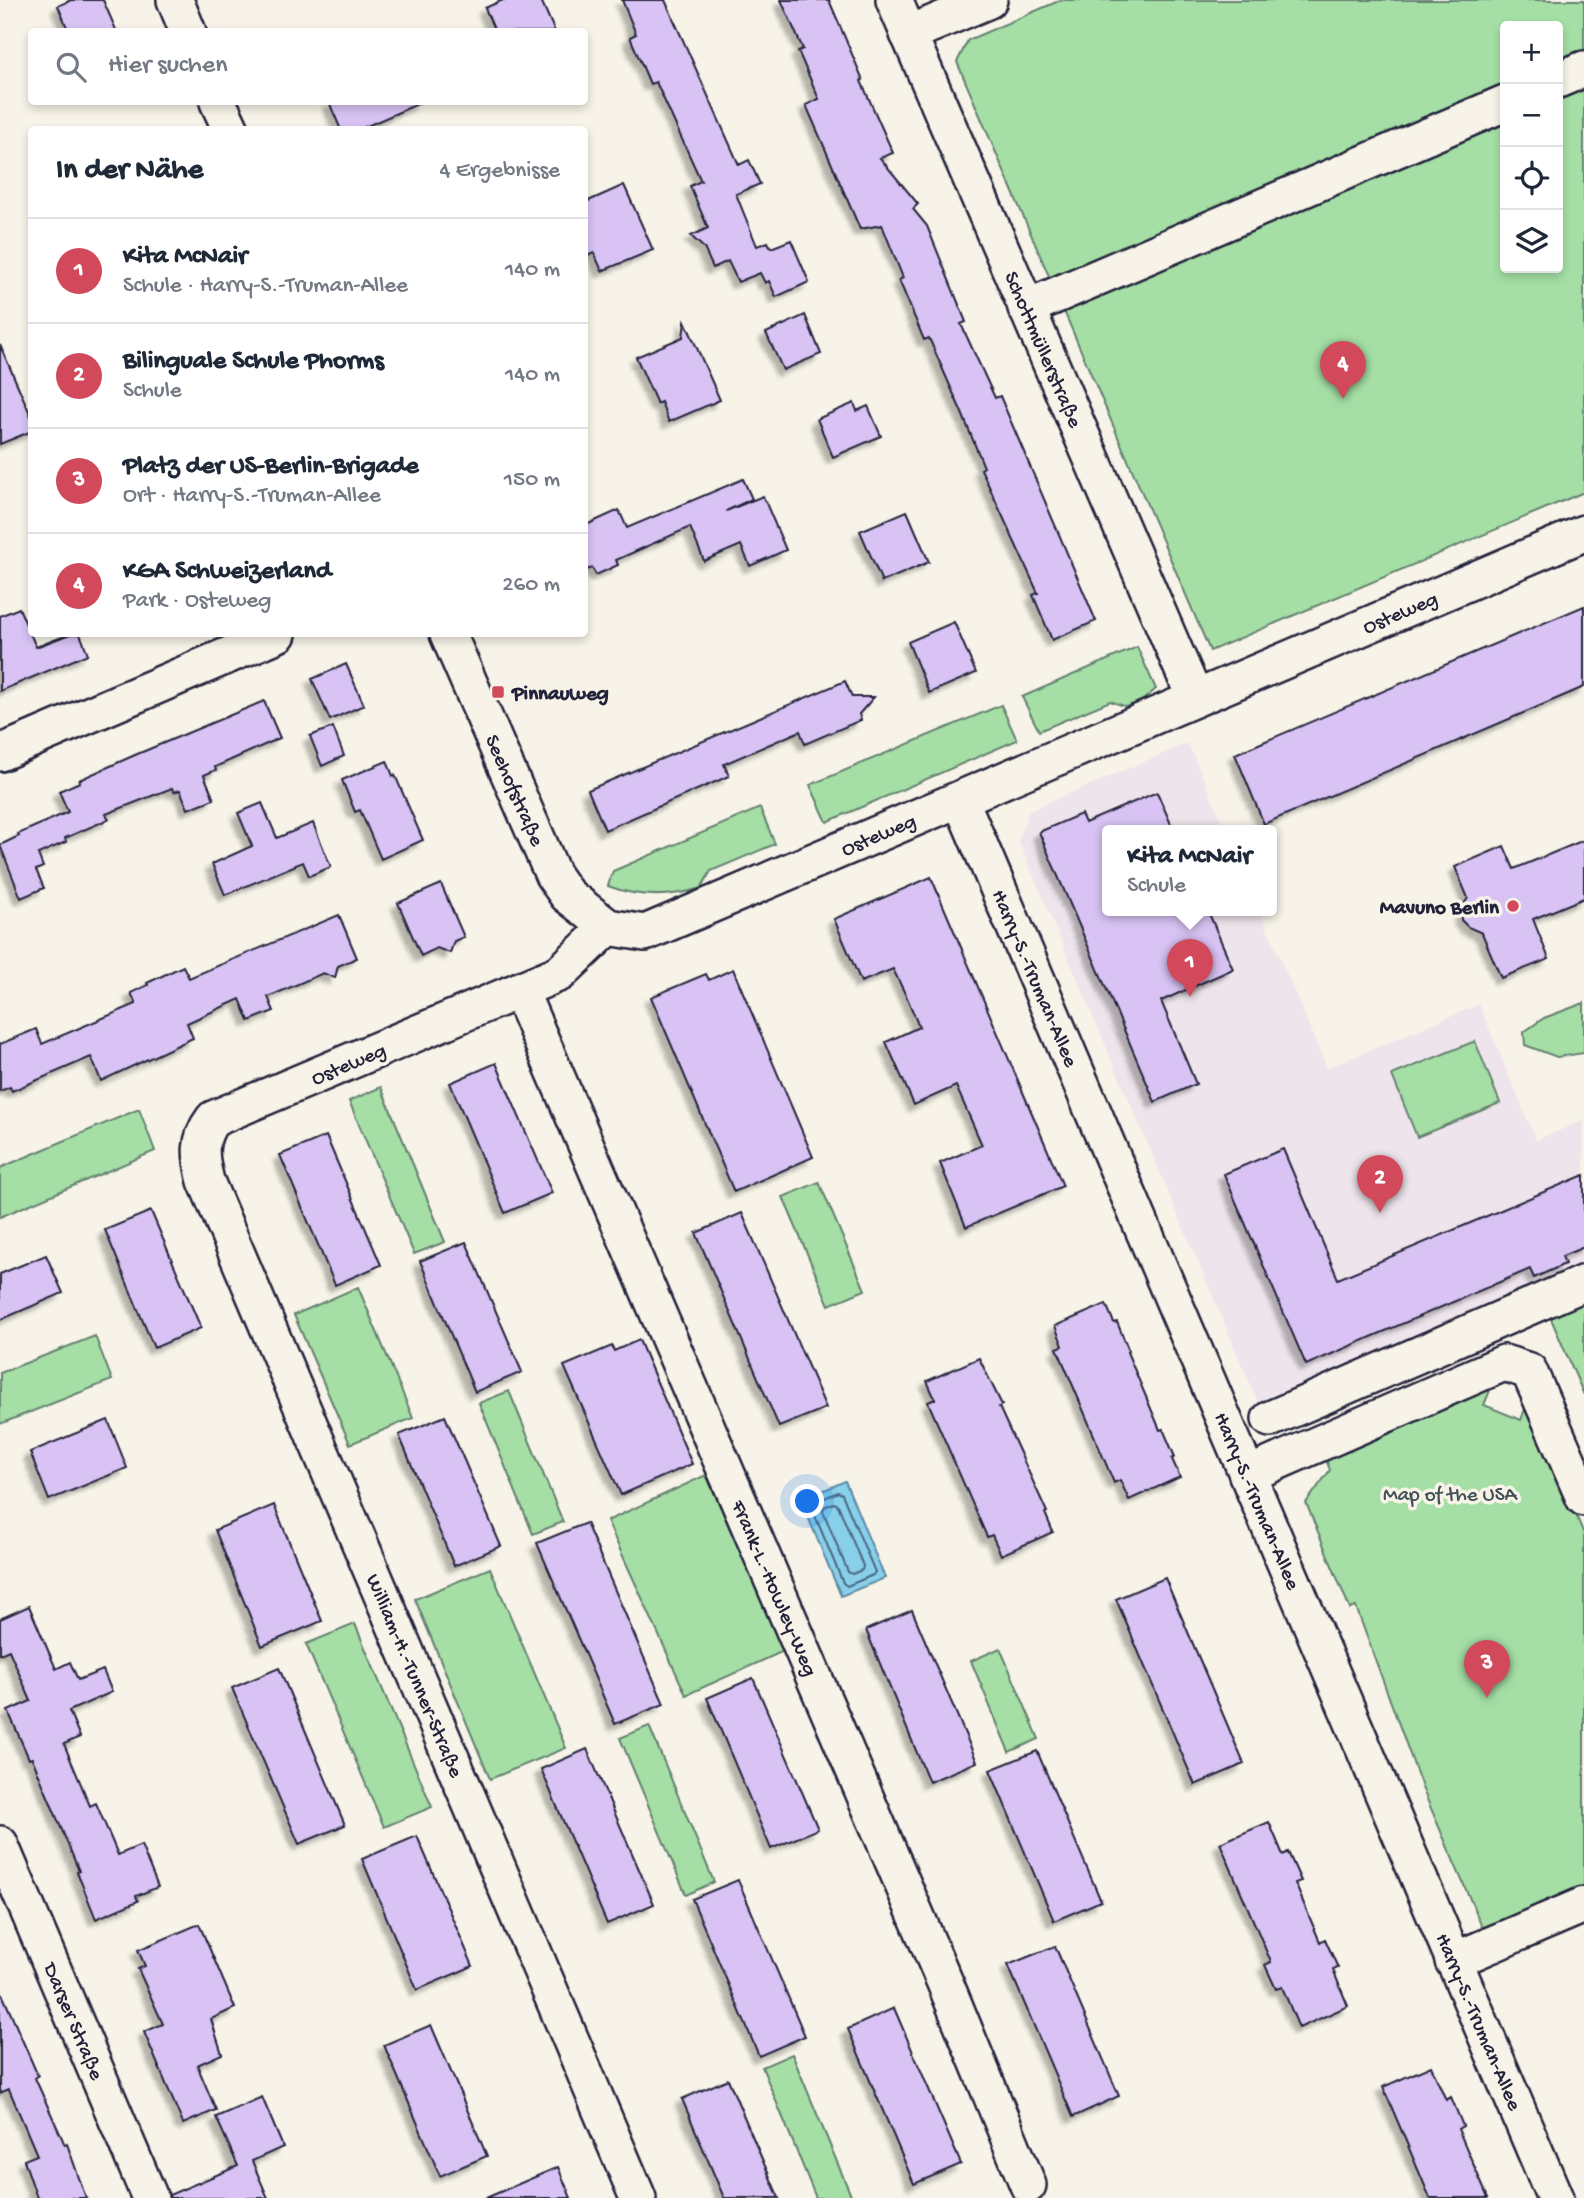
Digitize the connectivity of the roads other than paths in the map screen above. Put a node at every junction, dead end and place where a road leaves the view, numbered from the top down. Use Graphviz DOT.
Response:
graph roads {
  1 [pos="175,0"];
  2 [pos="894,0"];
  3 [pos="989,0"];
  4 [pos="186,28"];
  5 [pos="908,34"];
  6 [pos="1584,69"];
  7 [pos="1563,78"];
  8 [pos="219,105"];
  9 [pos="1500,105"];
  10 [pos="229,126"];
  11 [pos="1026,308"];
  12 [pos="1584,533"];
  13 [pos="271,637"];
  14 [pos="449,637"];
  15 [pos="1195,698"];
  16 [pos="0,752"];
  17 [pos="961,801"];
  18 [pos="608,927"];
  19 [pos="520,990"];
  20 [pos="200,1149"];
  21 [pos="1584,1283"];
  22 [pos="1270,1419"];
  23 [pos="1247,1475"];
  24 [pos="1584,1498"];
  25 [pos="0,1844"];
  26 [pos="10,1895"];
  27 [pos="1584,1905"];
  28 [pos="1453,1961"];
  29 [pos="1028,2185"];
  30 [pos="150,2198"];
  31 [pos="638,2198"];
  32 [pos="1555,2198"];
  1 -- 4 [label="street"];
  2 -- 5 [label="street, Schottmüllerstraße"];
  3 -- 5 [label="street"];
  5 -- 11 [label="street, Schottmüllerstraße"];
  6 -- 7 [label="street"];
  8 -- 10 [label="street"];
  9 -- 11 [label="street"];
  11 -- 15 [label="street, Schottmüllerstraße"];
  12 -- 15 [label="street, Osteweg"];
  13 -- 16 [label="street"];
  14 -- 18 [label="street, Seehofstraße"];
  15 -- 17 [label="street, Osteweg"];
  17 -- 18 [label="street, Osteweg"];
  17 -- 23 [label="street, Harry-S.-Truman-Allee"];
  18 -- 19 [label="street, Osteweg"];
  19 -- 20 [label="street, Osteweg"];
  19 -- 29 [label="street, Frank-L.-Howley-Weg"];
  20 -- 31 [label="street, William-H.-Tunner-Straße"];
  21 -- 22 [label="street"];
  23 -- 24 [label="street"];
  23 -- 28 [label="street, Harry-S.-Truman-Allee"];
  25 -- 26 [label="street, Darser Straße"];
  26 -- 30 [label="street, Darser Straße"];
  27 -- 28 [label="street"];
  28 -- 32 [label="street, Harry-S.-Truman-Allee"];
}
